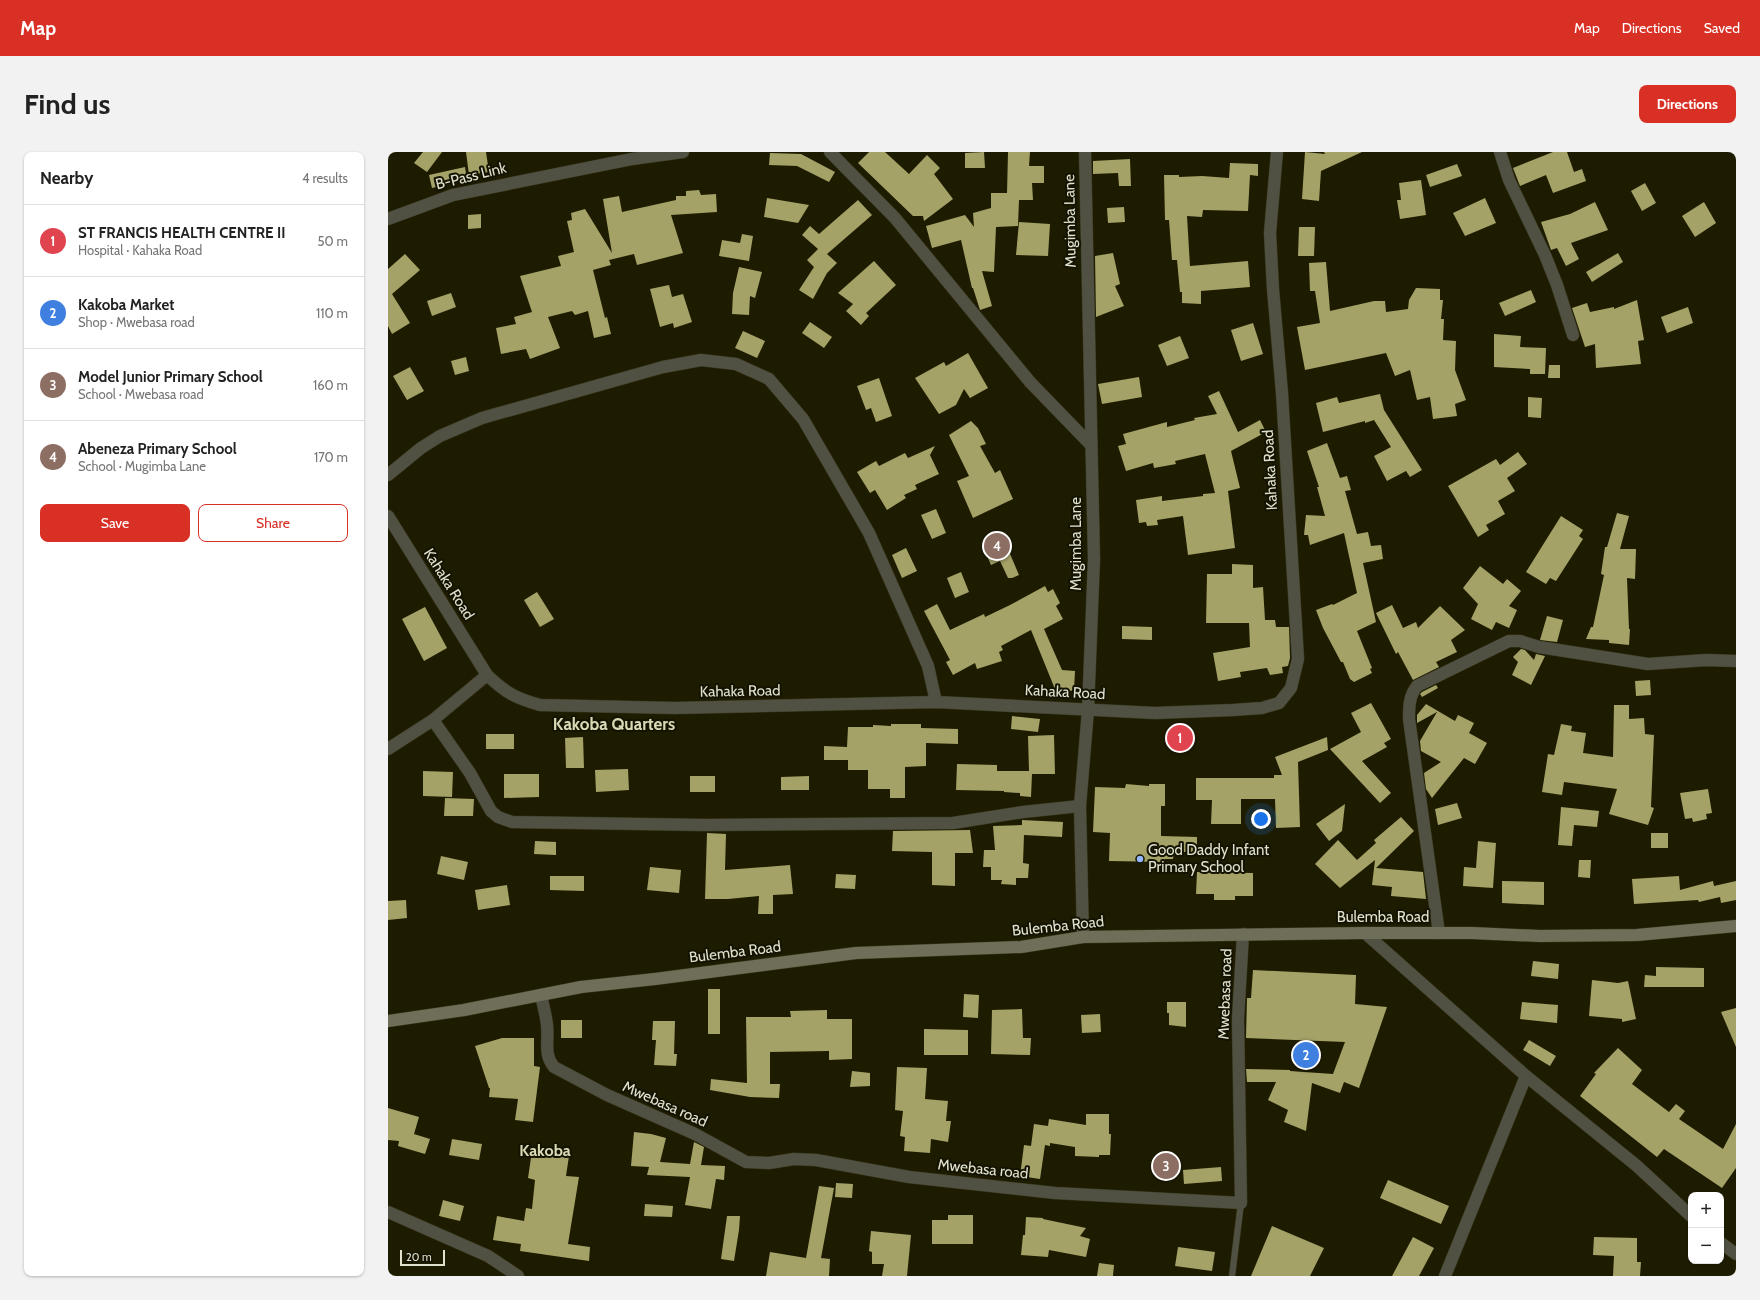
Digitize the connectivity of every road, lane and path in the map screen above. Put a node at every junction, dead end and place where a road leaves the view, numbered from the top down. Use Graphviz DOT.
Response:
graph roads {
  1 [pos="683,152"];
  2 [pos="830,152"];
  3 [pos="1085,152"];
  4 [pos="1277,152"];
  5 [pos="1500,152"];
  6 [pos="388,219"];
  7 [pos="1573,335"];
  8 [pos="1091,445"];
  9 [pos="388,475"];
  10 [pos="388,516"];
  11 [pos="1736,661"];
  12 [pos="487,675"];
  13 [pos="936,702"];
  14 [pos="1088,710"];
  15 [pos="433,720"];
  16 [pos="388,749"];
  17 [pos="1080,806"];
  18 [pos="1736,926"];
  19 [pos="1365,933"];
  20 [pos="1439,933"];
  21 [pos="1243,934"];
  22 [pos="1083,937"];
  23 [pos="541,995"];
  24 [pos="388,1021"];
  25 [pos="1526,1076"];
  26 [pos="1241,1203"];
  27 [pos="388,1212"];
  28 [pos="1688,1213"];
  29 [pos="1724,1245"];
  30 [pos="1736,1254"];
  31 [pos="518,1276"];
  32 [pos="1232,1276"];
  33 [pos="1444,1276"];
  1 -- 6 [label="street, B-Pass Link"];
  2 -- 8 [label="street"];
  3 -- 8 [label="street, Mugimba Lane"];
  4 -- 14 [label="street, Kahaka Road"];
  5 -- 7 [label="street"];
  8 -- 14 [label="street, Mugimba Lane"];
  9 -- 13 [label="street"];
  10 -- 12 [label="street, Kahaka Road"];
  11 -- 20 [label="street"];
  12 -- 13 [label="street, Kahaka Road"];
  12 -- 15 [label="street"];
  13 -- 14 [label="street, Kahaka Road"];
  14 -- 17 [label="street, Mugimba Lane"];
  15 -- 16 [label="street"];
  15 -- 17 [label="street"];
  17 -- 22 [label="street, Mugimba Lane"];
  18 -- 20 [label="main road, Bulemba Road"];
  19 -- 20 [label="main road, Bulemba Road"];
  19 -- 21 [label="main road, Bulemba Road"];
  19 -- 25 [label="street"];
  21 -- 22 [label="main road, Bulemba Road"];
  21 -- 26 [label="street, Mwebasa road"];
  22 -- 23 [label="main road, Bulemba Road"];
  23 -- 24 [label="main road, Bulemba Road"];
  23 -- 26 [label="street, Mwebasa road"];
  25 -- 28 [label="street"];
  25 -- 33 [label="street"];
  26 -- 32 [label="lane"];
  27 -- 31 [label="street"];
  29 -- 30 [label="street"];
}
